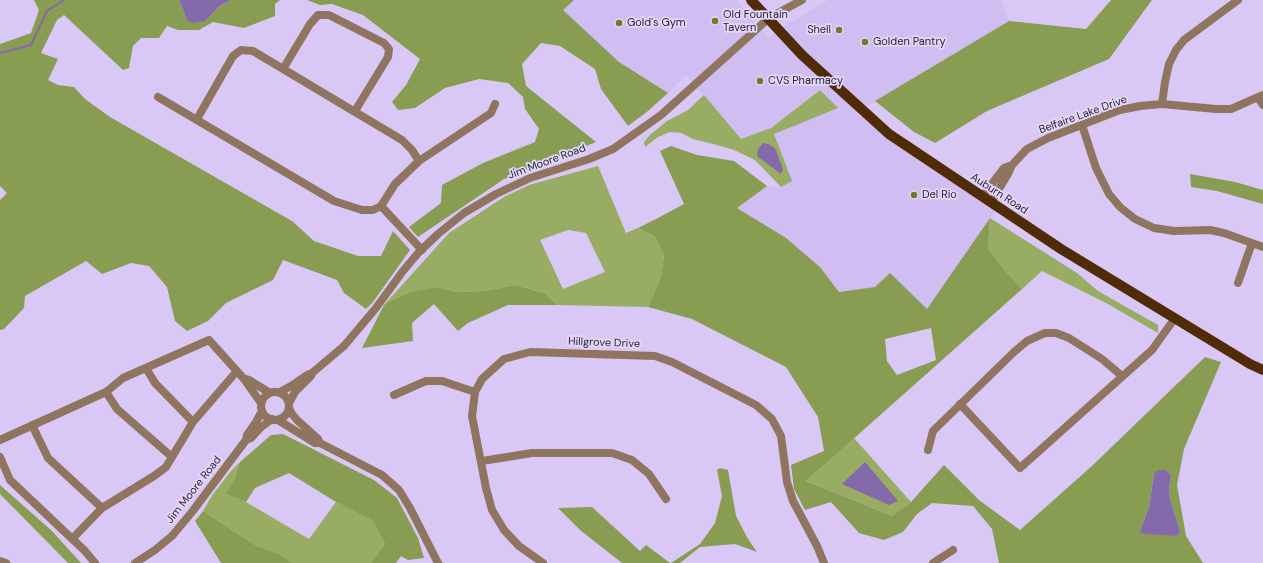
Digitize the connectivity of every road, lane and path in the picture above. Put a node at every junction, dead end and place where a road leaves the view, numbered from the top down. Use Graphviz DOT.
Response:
graph roads {
  1 [pos="751,0"];
  2 [pos="802,0"];
  3 [pos="1238,0"];
  4 [pos="769,18"];
  5 [pos="283,69"];
  6 [pos="158,97"];
  7 [pos="1261,99"];
  8 [pos="495,104"];
  9 [pos="1162,104"];
  10 [pos="355,111"];
  11 [pos="197,119"];
  12 [pos="1082,125"];
  13 [pos="419,161"];
  14 [pos="1012,165"];
  15 [pos="982,196"];
  16 [pos="991,202"];
  17 [pos="381,206"];
  18 [pos="1252,243"];
  19 [pos="1263,247"];
  20 [pos="422,250"];
  21 [pos="1238,283"];
  22 [pos="1175,318"];
  23 [pos="146,368"];
  24 [pos="1263,370"];
  25 [pos="237,371"];
  26 [pos="312,373"];
  27 [pos="1122,376"];
  28 [pos="244,379"];
  29 [pos="106,392"];
  30 [pos="270,392"];
  31 [pos="280,392"];
  32 [pos="475,392"];
  33 [pos="394,395"];
  34 [pos="960,404"];
  35 [pos="289,405"];
  36 [pos="262,407"];
  37 [pos="275,419"];
  38 [pos="194,422"];
  39 [pos="32,425"];
  40 [pos="0,440"];
  41 [pos="246,440"];
  42 [pos="320,443"];
  43 [pos="928,450"];
  44 [pos="0,457"];
  45 [pos="172,457"];
  46 [pos="482,461"];
  47 [pos="666,499"];
  48 [pos="102,508"];
  49 [pos="72,539"];
  50 [pos="953,550"];
  51 [pos="0,560"];
  52 [pos="6,563"];
  53 [pos="95,563"];
  54 [pos="134,563"];
  55 [pos="438,563"];
  56 [pos="543,563"];
  57 [pos="824,563"];
  58 [pos="933,563"];
  1 -- 4 [label="main road, Auburn Road"];
  2 -- 4 [label="street, Jim Moore Road"];
  3 -- 9 [label="street"];
  4 -- 15 [label="main road, Auburn Road"];
  4 -- 20 [label="street, Jim Moore Road"];
  5 -- 10 [label="street"];
  5 -- 10 [label="street"];
  5 -- 11 [label="street"];
  6 -- 11 [label="street"];
  7 -- 9 [label="street, Belfaire Lake Drive"];
  8 -- 13 [label="street"];
  9 -- 12 [label="street, Belfaire Lake Drive"];
  10 -- 13 [label="street"];
  11 -- 17 [label="street"];
  12 -- 14 [label="street, Belfaire Lake Drive"];
  12 -- 18 [label="street"];
  13 -- 17 [label="street"];
  14 -- 15 [label="street, Belfaire Lake Drive"];
  14 -- 16 [label="street, Belfaire Lake Drive"];
  15 -- 16 [label="main road, Auburn Road"];
  16 -- 22 [label="main road, Auburn Road"];
  17 -- 20 [label="street"];
  18 -- 19 [label="street"];
  18 -- 21 [label="street"];
  20 -- 26 [label="street, Jim Moore Road"];
  22 -- 24 [label="main road, Auburn Road"];
  22 -- 27 [label="street"];
  23 -- 25 [label="street"];
  23 -- 29 [label="street"];
  23 -- 38 [label="street"];
  25 -- 28 [label="street"];
  25 -- 38 [label="street"];
  26 -- 31 [label="street, Jim Moore Road"];
  26 -- 35 [label="street, Jim Moore Road"];
  27 -- 34 [label="street"];
  27 -- 34 [label="street"];
  28 -- 30 [label="street"];
  28 -- 36 [label="street"];
  29 -- 39 [label="street"];
  29 -- 45 [label="street"];
  30 -- 31 [label="street"];
  30 -- 36 [label="street"];
  31 -- 35 [label="street"];
  32 -- 33 [label="street"];
  32 -- 46 [label="street, Hillgrove Drive"];
  32 -- 57 [label="street, Hillgrove Drive"];
  34 -- 43 [label="street"];
  35 -- 37 [label="street"];
  35 -- 42 [label="street"];
  36 -- 37 [label="street"];
  36 -- 41 [label="street, Jim Moore Road"];
  37 -- 41 [label="street, Jim Moore Road"];
  37 -- 42 [label="street"];
  38 -- 45 [label="street"];
  39 -- 40 [label="street"];
  39 -- 48 [label="street"];
  41 -- 54 [label="street, Jim Moore Road"];
  42 -- 55 [label="street"];
  44 -- 49 [label="street"];
  45 -- 48 [label="street"];
  46 -- 47 [label="street"];
  46 -- 56 [label="street, Hillgrove Drive"];
  48 -- 49 [label="street"];
  49 -- 53 [label="street"];
  50 -- 58 [label="street"];
  51 -- 52 [label="street"];
}
